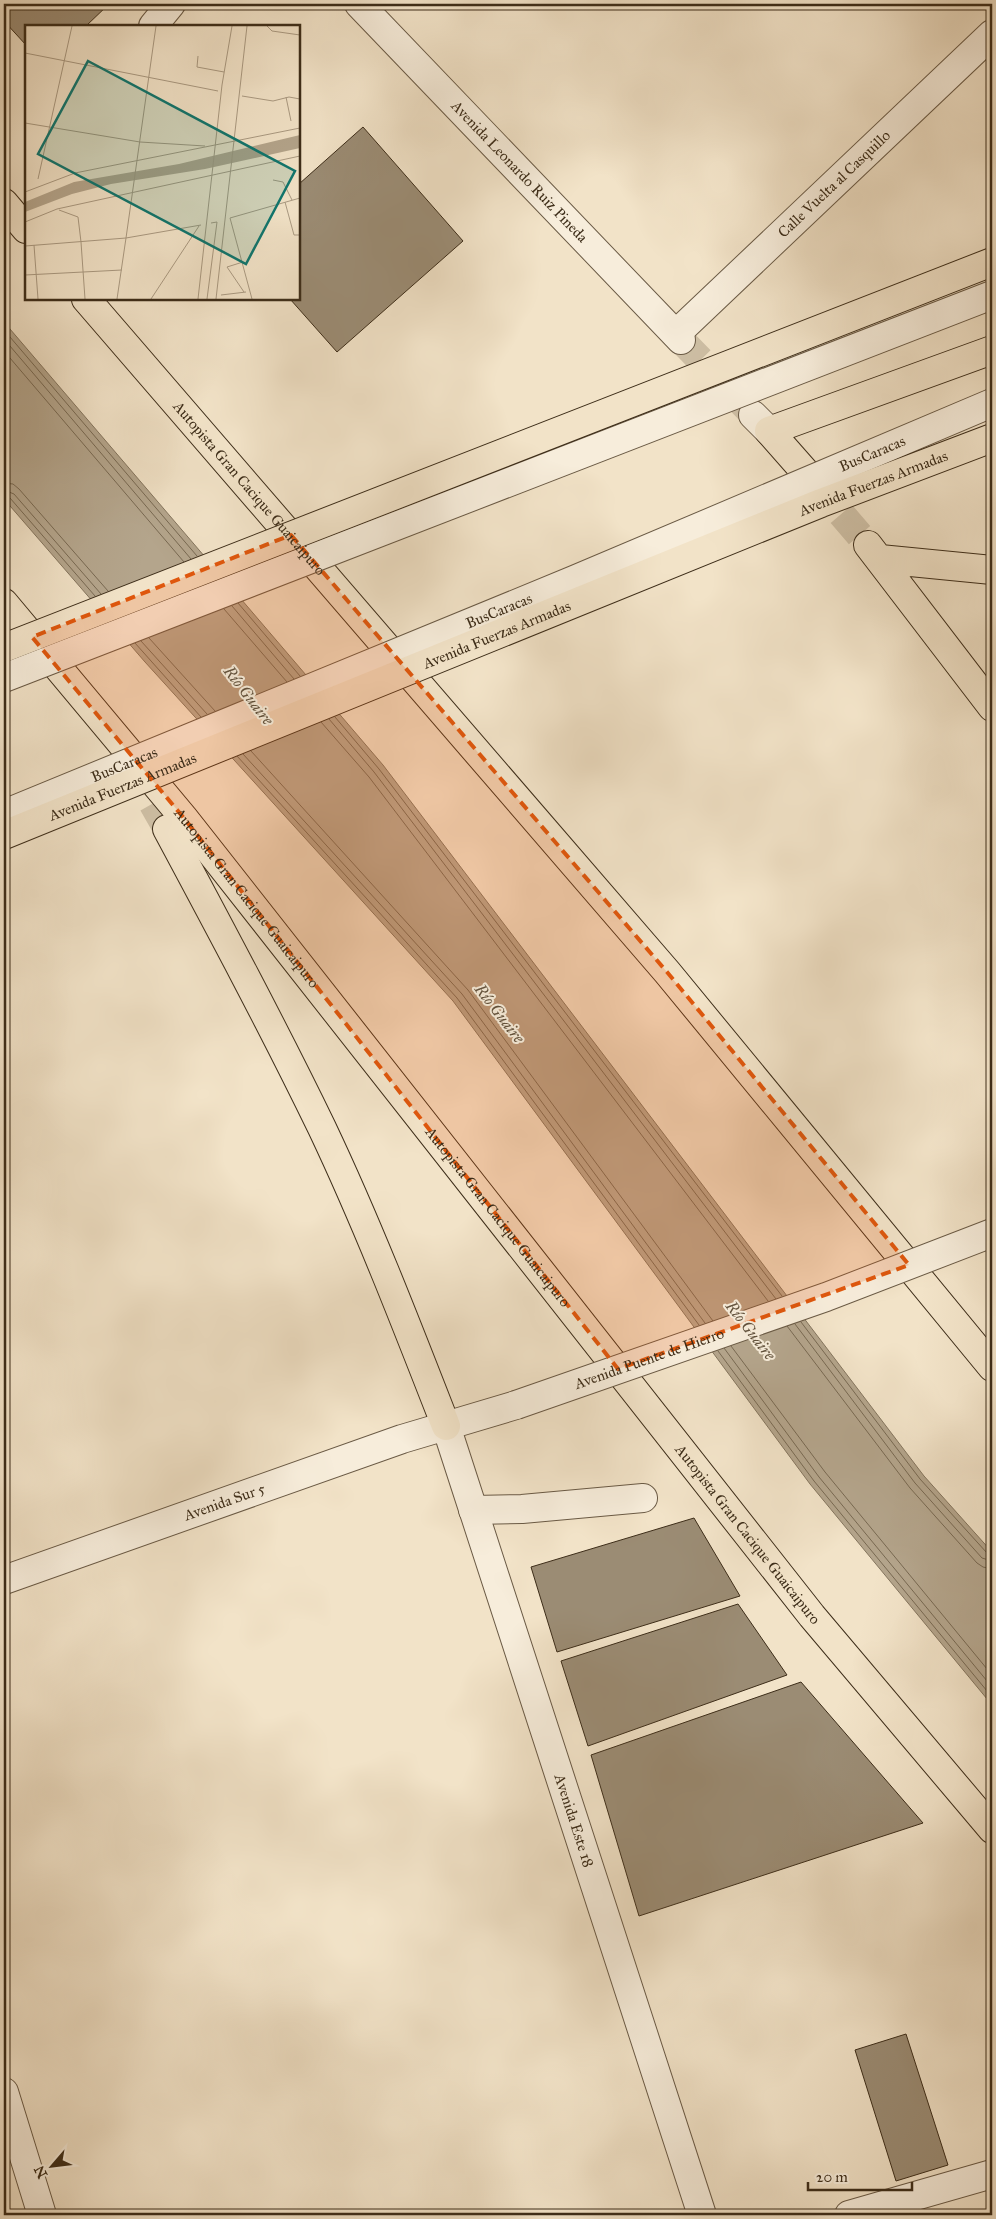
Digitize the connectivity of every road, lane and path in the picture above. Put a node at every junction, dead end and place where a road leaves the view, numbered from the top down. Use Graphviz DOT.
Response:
graph roads {
  1 [pos="171,4"];
  2 [pos="359,4"];
  3 [pos="154,25"];
  4 [pos="992,36"];
  5 [pos="4,203"];
  6 [pos="25,228"];
  7 [pos="992,262"];
  8 [pos="992,295"];
  9 [pos="87,300"];
  10 [pos="679,337"];
  11 [pos="992,350"];
  12 [pos="992,403"];
  13 [pos="992,438"];
  14 [pos="806,474"];
  15 [pos="992,570"];
  16 [pos="4,604"];
  17 [pos="4,648"];
  18 [pos="4,678"];
  19 [pos="992,707"];
  20 [pos="4,814"];
  21 [pos="167,829"];
  22 [pos="4,835"];
  23 [pos="992,1234"];
  24 [pos="992,1367"];
  25 [pos="446,1426"];
  26 [pos="644,1498"];
  27 [pos="473,1510"];
  28 [pos="4,1580"];
  29 [pos="992,1829"];
  30 [pos="4,2092"];
  31 [pos="992,2174"];
  32 [pos="42,2215"];
  33 [pos="702,2215"];
  34 [pos="849,2215"];
  1 -- 3 [label="street"];
  2 -- 10 [label="street, Avenida Leonardo Ruiz Pineda"];
  4 -- 10 [label="street, Calle Vuelta al Casquillo"];
  5 -- 6 [label="main road"];
  7 -- 17 [label="main road, bridge"];
  8 -- 18 [label="street, bridge"];
  9 -- 24 [label="main road, Autopista Gran Cacique Guaicaipuro"];
  11 -- 14 [label="main road"];
  12 -- 20 [label="street, BusCaracas, bridge"];
  13 -- 22 [label="main road, Avenida Fuerzas Armadas, bridge"];
  15 -- 19 [label="main road"];
  16 -- 29 [label="main road, Autopista Gran Cacique Guaicaipuro"];
  21 -- 25 [label="main road"];
  23 -- 25 [label="street, Avenida Puente de Hierro, bridge"];
  25 -- 27 [label="street, Avenida Este 18"];
  25 -- 28 [label="street, Avenida Sur 5"];
  26 -- 27 [label="street"];
  27 -- 33 [label="street, Avenida Este 18"];
  30 -- 32 [label="street"];
  31 -- 34 [label="street"];
}
